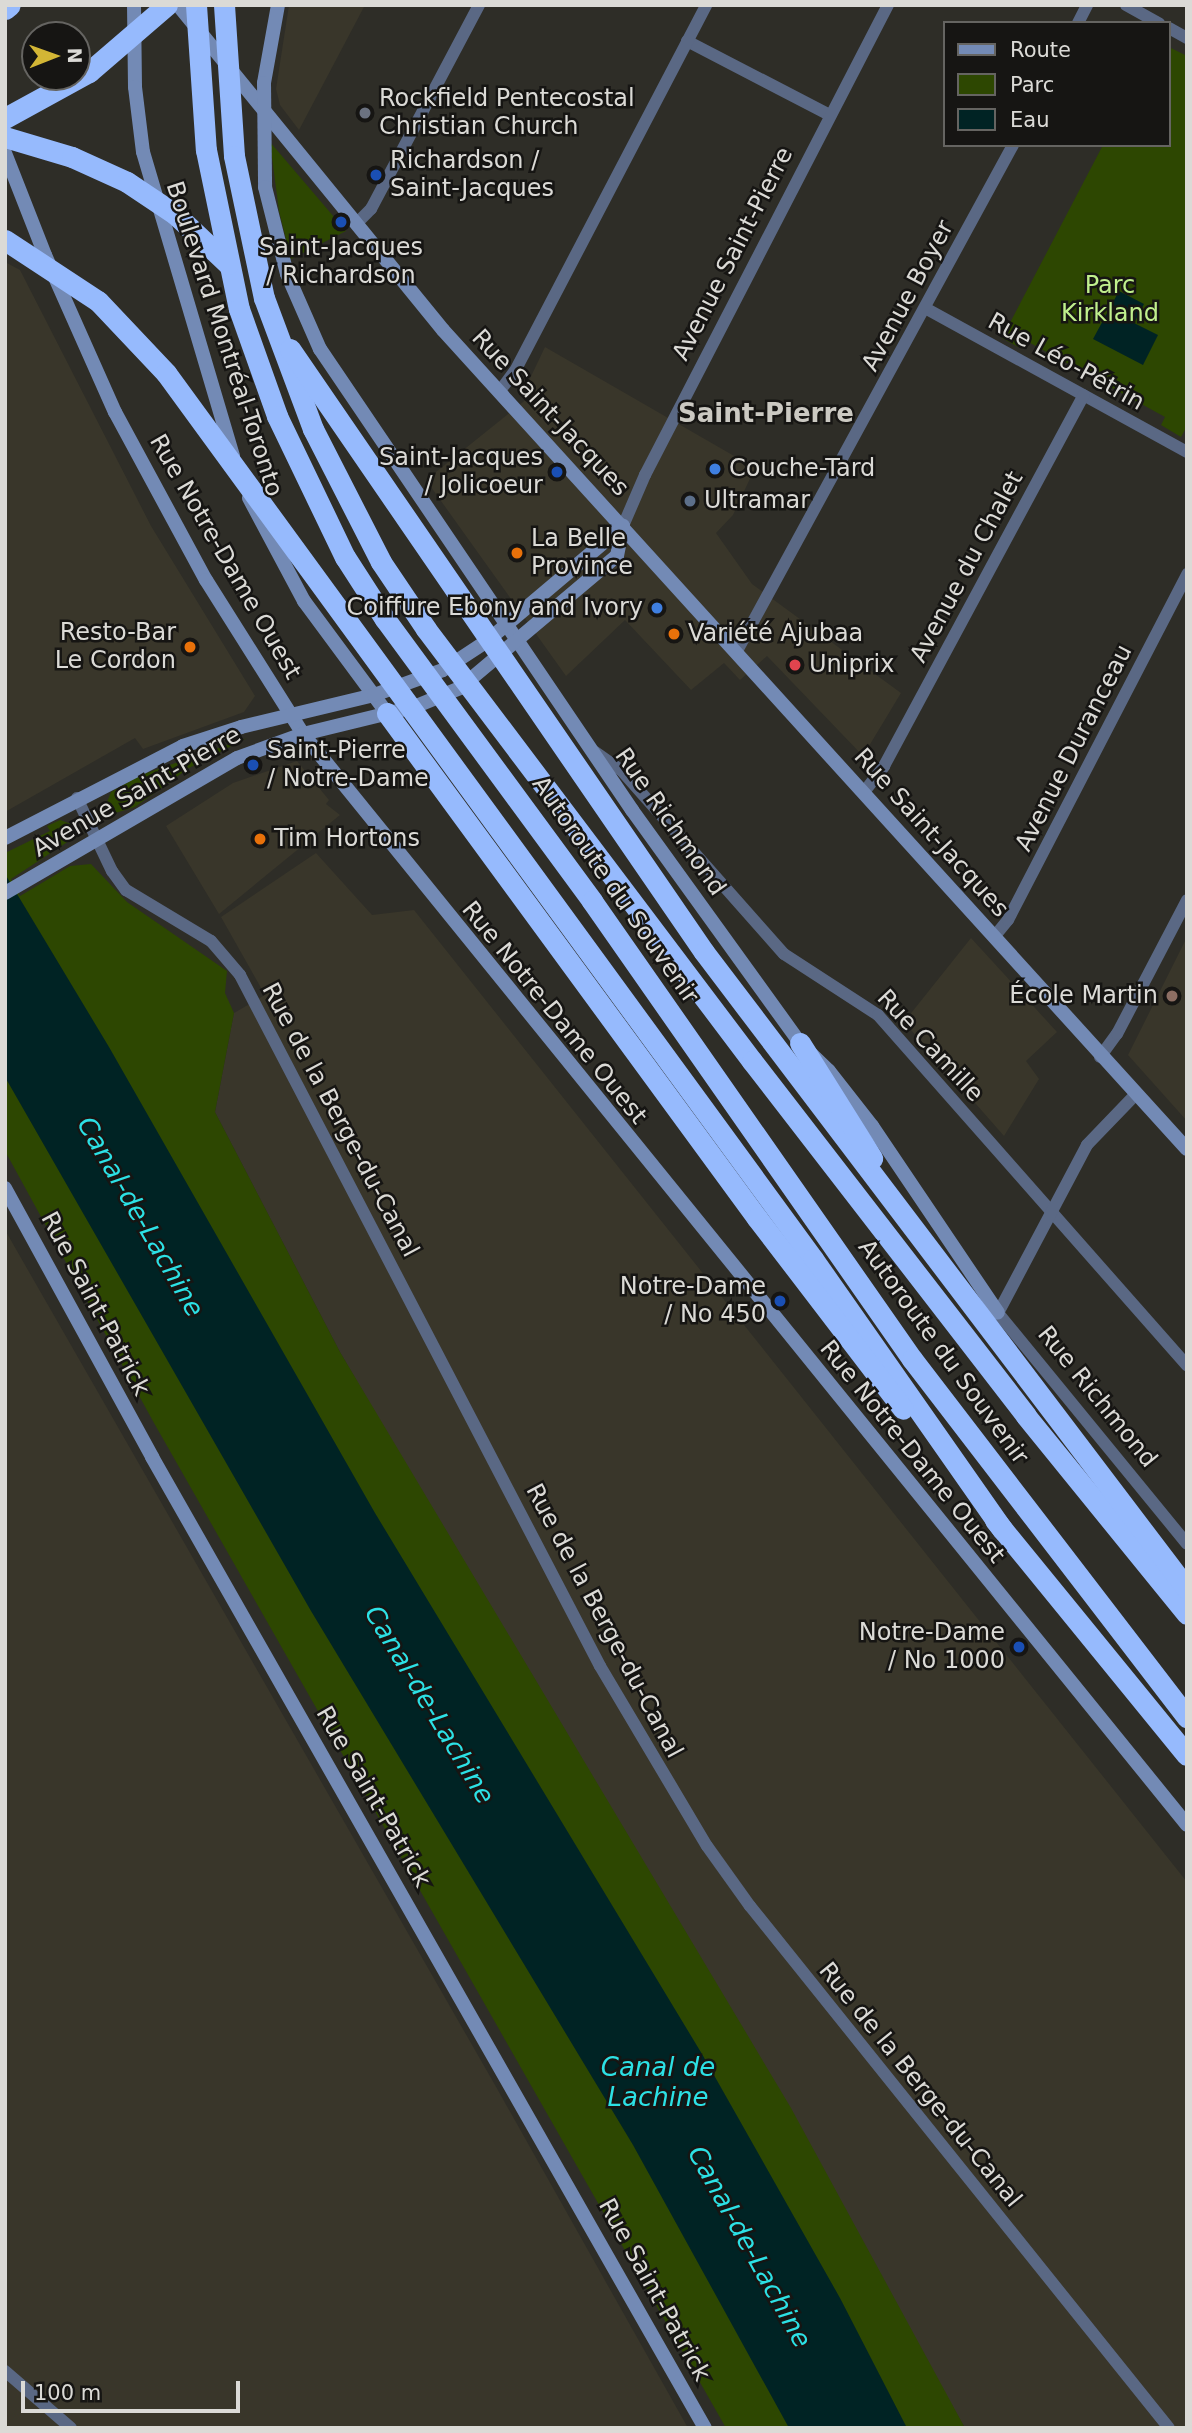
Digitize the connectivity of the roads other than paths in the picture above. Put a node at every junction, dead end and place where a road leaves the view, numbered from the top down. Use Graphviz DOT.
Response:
graph roads {
  1 [pos="10,5"];
  2 [pos="134,5"];
  3 [pos="167,5"];
  4 [pos="178,5"];
  5 [pos="196,5"];
  6 [pos="224,5"];
  7 [pos="278,5"];
  8 [pos="479,5"];
  9 [pos="706,5"];
  10 [pos="888,5"];
  11 [pos="1087,5"];
  12 [pos="1126,5"];
  13 [pos="5,9"];
  14 [pos="1079,21"];
  15 [pos="1155,21"];
  16 [pos="1171,29"];
  17 [pos="1187,38"];
  18 [pos="687,40"];
  19 [pos="262,105"];
  20 [pos="831,115"];
  21 [pos="5,118"];
  22 [pos="5,137"];
  23 [pos="1012,147"];
  24 [pos="5,152"];
  25 [pos="357,223"];
  26 [pos="5,240"];
  27 [pos="925,308"];
  28 [pos="499,392"];
  29 [pos="1084,395"];
  30 [pos="1187,452"];
  31 [pos="623,526"];
  32 [pos="1187,575"];
  33 [pos="507,625"];
  34 [pos="519,642"];
  35 [pos="737,651"];
  36 [pos="374,695"];
  37 [pos="387,713"];
  38 [pos="290,715"];
  39 [pos="303,734"];
  40 [pos="593,751"];
  41 [pos="864,792"];
  42 [pos="77,798"];
  43 [pos="5,838"];
  44 [pos="97,840"];
  45 [pos="10,890"];
  46 [pos="1187,900"];
  47 [pos="994,937"];
  48 [pos="800,1043"];
  49 [pos="1100,1057"];
  50 [pos="1136,1094"];
  51 [pos="1187,1149"];
  52 [pos="5,1188"];
  53 [pos="1053,1213"];
  54 [pos="904,1214"];
  55 [pos="998,1312"];
  56 [pos="1187,1365"];
  57 [pos="1003,1530"];
  58 [pos="1187,1544"];
  59 [pos="1187,1589"];
  60 [pos="1187,1614"];
  61 [pos="1187,1718"];
  62 [pos="1187,1755"];
  63 [pos="1187,1825"];
  64 [pos="5,2371"];
  65 [pos="71,2428"];
  66 [pos="705,2428"];
  67 [pos="1169,2428"];
  1 -- 13 [label="highway"];
  2 -- 36 [label="main road, Boulevard Montréal-Toronto"];
  3 -- 21 [label="highway"];
  4 -- 19 [label="main road, Rue Saint-Jacques"];
  5 -- 61 [label="highway, Autoroute du Souvenir"];
  6 -- 60 [label="highway, Autoroute du Souvenir"];
  7 -- 19 [label="main road"];
  8 -- 25 [label="street"];
  9 -- 18 [label="street"];
  10 -- 20 [label="street, Avenue Saint-Pierre"];
  11 -- 14 [label="street"];
  12 -- 15 [label="street"];
  16 -- 17 [label="street"];
  18 -- 20 [label="street"];
  18 -- 28 [label="street"];
  19 -- 25 [label="main road, Rue Saint-Jacques"];
  19 -- 33 [label="main road"];
  20 -- 31 [label="street, Avenue Saint-Pierre"];
  22 -- 54 [label="highway"];
  23 -- 27 [label="street, Avenue Boyer"];
  24 -- 38 [label="main road, Rue Notre-Dame Ouest"];
  25 -- 28 [label="main road, Rue Saint-Jacques"];
  26 -- 57 [label="highway"];
  27 -- 29 [label="street, Rue Léo-Pétrin"];
  27 -- 35 [label="street, Avenue Boyer"];
  28 -- 31 [label="main road, Rue Saint-Jacques"];
  29 -- 30 [label="street, Rue Léo-Pétrin"];
  29 -- 41 [label="street, Avenue du Chalet"];
  31 -- 33 [label="main road, Avenue Saint-Pierre"];
  31 -- 34 [label="main road, Avenue Saint-Pierre"];
  31 -- 35 [label="main road, Rue Saint-Jacques"];
  32 -- 47 [label="street, Avenue Duranceau"];
  33 -- 34 [label="main road, Rue Richmond"];
  33 -- 36 [label="main road, Avenue Saint-Pierre"];
  34 -- 37 [label="main road, Avenue Saint-Pierre"];
  34 -- 40 [label="main road, Rue Richmond"];
  35 -- 41 [label="main road, Rue Saint-Jacques"];
  36 -- 37 [label="main road, Boulevard Montréal-Toronto"];
  36 -- 38 [label="main road, Avenue Saint-Pierre"];
  37 -- 39 [label="main road, Avenue Saint-Pierre"];
  37 -- 57 [label="highway"];
  38 -- 39 [label="main road, Rue Notre-Dame Ouest"];
  38 -- 42 [label="main road, Avenue Saint-Pierre"];
  39 -- 44 [label="main road, Avenue Saint-Pierre"];
  39 -- 63 [label="main road, Rue Notre-Dame Ouest"];
  40 -- 48 [label="main road, Rue Richmond"];
  40 -- 53 [label="street, Rue Camille"];
  41 -- 47 [label="main road, Rue Saint-Jacques"];
  42 -- 43 [label="main road, Avenue Saint-Pierre"];
  42 -- 44 [label="street, Rue de la Berge-du-Canal"];
  44 -- 45 [label="main road, Avenue Saint-Pierre"];
  44 -- 67 [label="street, Rue de la Berge-du-Canal"];
  46 -- 49 [label="street"];
  47 -- 49 [label="main road, Rue Saint-Jacques"];
  48 -- 54 [label="highway"];
  48 -- 55 [label="main road, Rue Richmond"];
  49 -- 50 [label="main road, Rue Saint-Jacques"];
  50 -- 51 [label="main road, Rue Saint-Jacques"];
  50 -- 53 [label="street"];
  52 -- 66 [label="main road, Rue Saint-Patrick"];
  53 -- 55 [label="street"];
  53 -- 56 [label="street, Rue Camille"];
  54 -- 59 [label="highway"];
  55 -- 58 [label="street, Rue Richmond"];
  57 -- 62 [label="highway"];
  64 -- 65 [label="street"];
}
